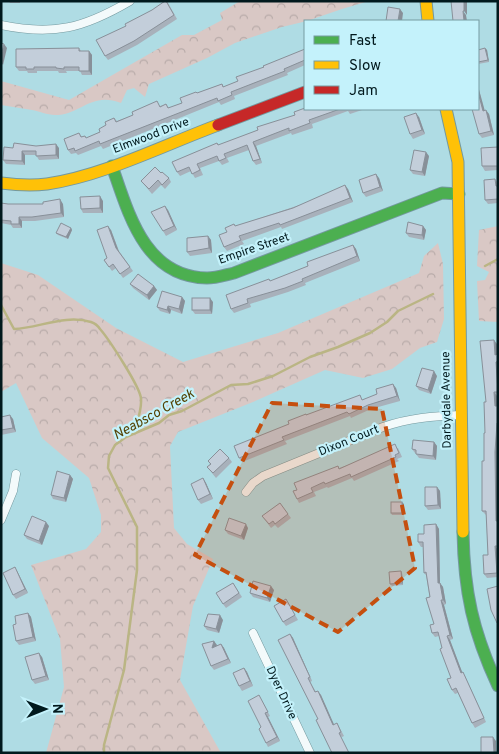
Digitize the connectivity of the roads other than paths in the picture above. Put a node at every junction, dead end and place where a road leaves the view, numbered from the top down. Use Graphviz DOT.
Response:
graph roads {
  1 [pos="130,1"];
  2 [pos="426,1"];
  3 [pos="428,20"];
  4 [pos="1,25"];
  5 [pos="304,92"];
  6 [pos="446,110"];
  7 [pos="112,166"];
  8 [pos="1,183"];
  9 [pos="459,194"];
  10 [pos="461,416"];
  11 [pos="16,474"];
  12 [pos="246,492"];
  13 [pos="1,520"];
  14 [pos="253,633"];
  15 [pos="498,686"];
  16 [pos="310,753"];
  1 -- 4 [label="street"];
  2 -- 3 [label="street"];
  5 -- 7 [label="street, Elmwood Drive"];
  6 -- 9 [label="street, Darbydale Avenue"];
  7 -- 8 [label="street, Elmwood Drive"];
  7 -- 9 [label="street, Empire Street"];
  9 -- 10 [label="street, Darbydale Avenue"];
  10 -- 12 [label="street, Dixon Court"];
  10 -- 15 [label="street, Darbydale Avenue"];
  11 -- 13 [label="street"];
  14 -- 16 [label="street, Dyer Drive"];
}
